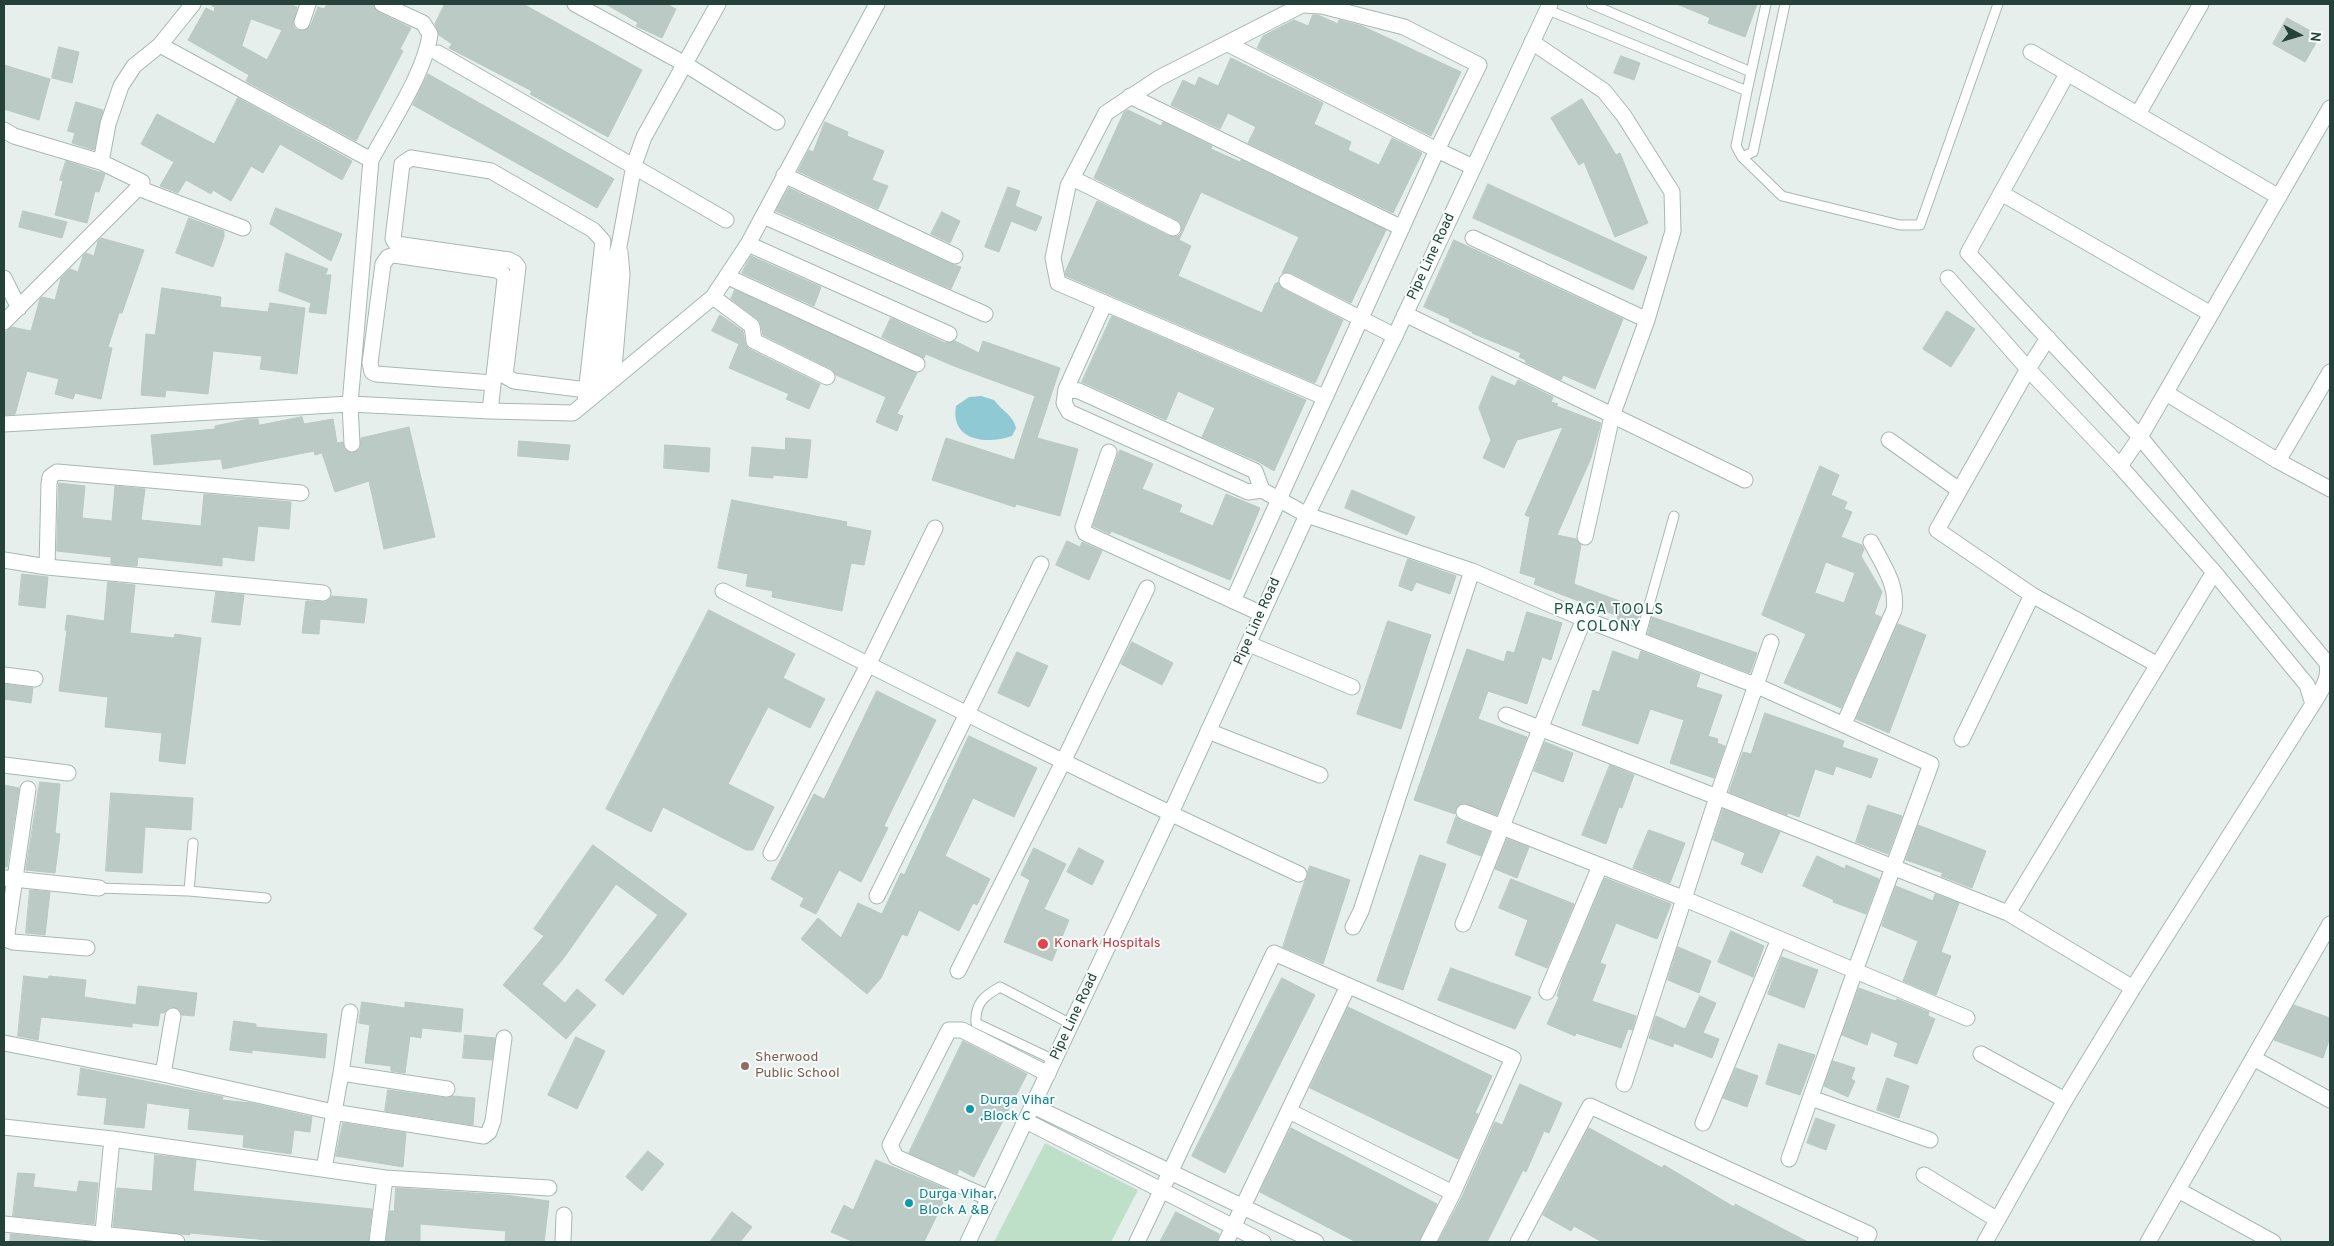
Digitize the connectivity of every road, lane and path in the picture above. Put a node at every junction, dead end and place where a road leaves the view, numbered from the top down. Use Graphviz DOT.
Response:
graph roads {
  1 [pos="193,4"];
  2 [pos="308,4"];
  3 [pos="382,4"];
  4 [pos="575,4"];
  5 [pos="718,4"];
  6 [pos="877,4"];
  7 [pos="1591,4"];
  8 [pos="1766,4"];
  9 [pos="1785,4"];
  10 [pos="1998,4"];
  11 [pos="2201,4"];
  12 [pos="1549,7"];
  13 [pos="302,22"];
  14 [pos="1532,42"];
  15 [pos="1228,44"];
  16 [pos="160,45"];
  17 [pos="2031,52"];
  18 [pos="438,53"];
  19 [pos="685,64"];
  20 [pos="1751,72"];
  21 [pos="2068,74"];
  22 [pos="1747,90"];
  23 [pos="1130,96"];
  24 [pos="2330,108"];
  25 [pos="2138,114"];
  26 [pos="777,122"];
  27 [pos="4,130"];
  28 [pos="1437,150"];
  29 [pos="1742,158"];
  30 [pos="371,160"];
  31 [pos="100,162"];
  32 [pos="634,165"];
  33 [pos="1473,167"];
  34 [pos="784,175"];
  35 [pos="1072,178"];
  36 [pos="138,188"];
  37 [pos="2001,193"];
  38 [pos="2279,196"];
  39 [pos="763,216"];
  40 [pos="726,220"];
  41 [pos="243,228"];
  42 [pos="1173,228"];
  43 [pos="1402,228"];
  44 [pos="1473,238"];
  45 [pos="748,244"];
  46 [pos="619,246"];
  47 [pos="955,256"];
  48 [pos="728,277"];
  49 [pos="4,278"];
  50 [pos="1948,278"];
  51 [pos="1287,281"];
  52 [pos="713,297"];
  53 [pos="1105,303"];
  54 [pos="19,308"];
  55 [pos="985,314"];
  56 [pos="1405,314"];
  57 [pos="2211,314"];
  58 [pos="1360,318"];
  59 [pos="1647,320"];
  60 [pos="4,322"];
  61 [pos="949,334"];
  62 [pos="1395,336"];
  63 [pos="2048,338"];
  64 [pos="916,364"];
  65 [pos="353,366"];
  66 [pos="370,368"];
  67 [pos="2028,369"];
  68 [pos="2330,372"];
  69 [pos="827,377"];
  70 [pos="613,380"];
  71 [pos="493,383"];
  72 [pos="1066,389"];
  73 [pos="587,393"];
  74 [pos="2166,393"];
  75 [pos="1324,397"];
  76 [pos="350,404"];
  77 [pos="490,411"];
  78 [pos="1612,416"];
  79 [pos="4,424"];
  80 [pos="2140,438"];
  81 [pos="1889,440"];
  82 [pos="352,444"];
  83 [pos="1109,452"];
  84 [pos="2278,460"];
  85 [pos="2120,466"];
  86 [pos="1745,480"];
  87 [pos="2330,489"];
  88 [pos="1262,490"];
  89 [pos="1959,490"];
  90 [pos="301,493"];
  91 [pos="1280,500"];
  92 [pos="1307,515"];
  93 [pos="1674,516"];
  94 [pos="935,528"];
  95 [pos="1585,536"];
  96 [pos="1871,542"];
  97 [pos="4,560"];
  98 [pos="1041,564"];
  99 [pos="47,567"];
  100 [pos="1472,571"];
  101 [pos="2214,572"];
  102 [pos="1147,588"];
  103 [pos="723,591"];
  104 [pos="323,593"];
  105 [pos="2032,596"];
  106 [pos="1233,601"];
  107 [pos="1262,614"];
  108 [pos="1584,619"];
  109 [pos="1640,641"];
  110 [pos="1771,642"];
  111 [pos="1248,644"];
  112 [pos="868,665"];
  113 [pos="2158,665"];
  114 [pos="4,675"];
  115 [pos="35,679"];
  116 [pos="1755,685"];
  117 [pos="1352,687"];
  118 [pos="2313,704"];
  119 [pos="966,715"];
  120 [pos="1506,715"];
  121 [pos="1844,724"];
  122 [pos="1539,727"];
  123 [pos="1208,731"];
  124 [pos="1962,739"];
  125 [pos="1063,762"];
  126 [pos="4,765"];
  127 [pos="68,773"];
  128 [pos="1320,775"];
  129 [pos="28,789"];
  130 [pos="1717,796"];
  131 [pos="1464,812"];
  132 [pos="1170,815"];
  133 [pos="1502,829"];
  134 [pos="193,843"];
  135 [pos="771,853"];
  136 [pos="1600,866"];
  137 [pos="1894,868"];
  138 [pos="1299,874"];
  139 [pos="10,879"];
  140 [pos="99,888"];
  141 [pos="189,892"];
  142 [pos="878,896"];
  143 [pos="266,898"];
  144 [pos="1686,899"];
  145 [pos="2008,913"];
  146 [pos="1463,924"];
  147 [pos="2330,924"];
  148 [pos="1353,927"];
  149 [pos="1779,939"];
  150 [pos="87,948"];
  151 [pos="2324,949"];
  152 [pos="958,971"];
  153 [pos="1855,971"];
  154 [pos="1348,986"];
  155 [pos="2133,988"];
  156 [pos="1547,992"];
  157 [pos="350,1012"];
  158 [pos="173,1016"];
  159 [pos="1967,1018"];
  160 [pos="1071,1024"];
  161 [pos="504,1038"];
  162 [pos="4,1043"];
  163 [pos="1981,1054"];
  164 [pos="2253,1058"];
  165 [pos="1051,1067"];
  166 [pos="341,1073"];
  167 [pos="163,1074"];
  168 [pos="1624,1084"];
  169 [pos="447,1090"];
  170 [pos="1811,1098"];
  171 [pos="2065,1100"];
  172 [pos="2330,1100"];
  173 [pos="1033,1106"];
  174 [pos="1289,1111"];
  175 [pos="334,1112"];
  176 [pos="1026,1121"];
  177 [pos="1703,1123"];
  178 [pos="4,1127"];
  179 [pos="112,1139"];
  180 [pos="1930,1140"];
  181 [pos="1789,1159"];
  182 [pos="324,1169"];
  183 [pos="1170,1171"];
  184 [pos="1924,1175"];
  185 [pos="385,1178"];
  186 [pos="549,1188"];
  187 [pos="1161,1190"];
  188 [pos="2178,1190"];
  189 [pos="1453,1193"];
  190 [pos="989,1198"];
  191 [pos="1243,1207"];
  192 [pos="564,1216"];
  193 [pos="1996,1219"];
  194 [pos="4,1224"];
  195 [pos="1234,1228"];
  196 [pos="102,1239"];
  197 [pos="177,1242"];
  198 [pos="377,1242"];
  199 [pos="563,1242"];
  200 [pos="968,1242"];
  201 [pos="1137,1242"];
  202 [pos="1226,1242"];
  203 [pos="1263,1242"];
  204 [pos="1316,1242"];
  205 [pos="1428,1242"];
  206 [pos="1520,1242"];
  207 [pos="1865,1242"];
  208 [pos="1985,1242"];
  209 [pos="2148,1242"];
  210 [pos="2273,1242"];
  1 -- 16 [label="street"];
  2 -- 13 [label="street"];
  3 -- 30 [label="street"];
  4 -- 19 [label="street"];
  5 -- 19 [label="street"];
  6 -- 34 [label="street"];
  7 -- 20 [label="lane"];
  8 -- 20 [label="lane"];
  9 -- 29 [label="lane"];
  10 -- 29 [label="lane"];
  11 -- 25 [label="street"];
  12 -- 14 [label="street, Pipe Line Road"];
  12 -- 22 [label="lane"];
  14 -- 33 [label="street, Pipe Line Road"];
  14 -- 59 [label="street"];
  15 -- 23 [label="street"];
  15 -- 28 [label="street"];
  15 -- 28 [label="street"];
  16 -- 30 [label="street"];
  16 -- 31 [label="street"];
  17 -- 21 [label="street"];
  18 -- 32 [label="street"];
  19 -- 26 [label="street"];
  19 -- 32 [label="street"];
  20 -- 22 [label="lane"];
  21 -- 25 [label="street"];
  21 -- 37 [label="street"];
  22 -- 29 [label="lane"];
  23 -- 35 [label="street"];
  23 -- 43 [label="street"];
  24 -- 38 [label="street"];
  25 -- 38 [label="street"];
  27 -- 31 [label="street"];
  28 -- 33 [label="street"];
  28 -- 43 [label="street"];
  30 -- 65 [label="street"];
  31 -- 36 [label="street"];
  32 -- 40 [label="street"];
  32 -- 46 [label="street"];
  33 -- 56 [label="street, Pipe Line Road"];
  34 -- 39 [label="street"];
  34 -- 47 [label="street"];
  35 -- 42 [label="street"];
  35 -- 53 [label="street"];
  36 -- 41 [label="street"];
  36 -- 54 [label="street"];
  37 -- 57 [label="street"];
  37 -- 63 [label="street"];
  38 -- 57 [label="street"];
  39 -- 45 [label="street"];
  39 -- 55 [label="street"];
  43 -- 58 [label="street"];
  44 -- 59 [label="street"];
  45 -- 48 [label="street"];
  45 -- 61 [label="street"];
  46 -- 70 [label="street"];
  46 -- 73 [label="street"];
  48 -- 52 [label="street"];
  48 -- 64 [label="street"];
  49 -- 54 [label="street"];
  50 -- 67 [label="street"];
  51 -- 58 [label="street"];
  52 -- 69 [label="street"];
  52 -- 70 [label="street"];
  53 -- 72 [label="street"];
  53 -- 75 [label="street"];
  54 -- 60 [label="street"];
  56 -- 62 [label="street, Pipe Line Road"];
  56 -- 78 [label="street"];
  57 -- 74 [label="street"];
  58 -- 62 [label="street"];
  58 -- 75 [label="street"];
  59 -- 78 [label="street"];
  62 -- 92 [label="street, Pipe Line Road"];
  63 -- 67 [label="street"];
  63 -- 80 [label="street"];
  65 -- 66 [label="street"];
  65 -- 76 [label="street"];
  66 -- 71 [label="street"];
  66 -- 71 [label="street"];
  67 -- 85 [label="street"];
  67 -- 89 [label="street"];
  68 -- 84 [label="street"];
  70 -- 73 [label="street"];
  71 -- 77 [label="street"];
  72 -- 88 [label="street"];
  72 -- 88 [label="street"];
  73 -- 73 [label="street"];
  73 -- 77 [label="street"];
  74 -- 80 [label="street"];
  74 -- 84 [label="street"];
  75 -- 91 [label="street"];
  76 -- 77 [label="street"];
  76 -- 79 [label="street"];
  76 -- 82 [label="street"];
  78 -- 86 [label="street"];
  78 -- 95 [label="street"];
  80 -- 85 [label="street"];
  80 -- 118 [label="street"];
  81 -- 89 [label="street"];
  83 -- 106 [label="street"];
  84 -- 87 [label="street"];
  85 -- 101 [label="street"];
  88 -- 91 [label="street"];
  89 -- 105 [label="street"];
  90 -- 99 [label="street"];
  91 -- 92 [label="street"];
  91 -- 106 [label="street"];
  92 -- 100 [label="street"];
  92 -- 107 [label="street, Pipe Line Road"];
  93 -- 109 [label="lane"];
  94 -- 112 [label="street"];
  96 -- 121 [label="street"];
  97 -- 99 [label="street"];
  98 -- 119 [label="street"];
  99 -- 104 [label="street"];
  100 -- 108 [label="street"];
  100 -- 148 [label="street"];
  101 -- 113 [label="street"];
  101 -- 118 [label="street"];
  102 -- 125 [label="street"];
  103 -- 112 [label="street"];
  105 -- 113 [label="street"];
  105 -- 124 [label="street"];
  106 -- 107 [label="street"];
  107 -- 111 [label="street, Pipe Line Road"];
  108 -- 109 [label="street"];
  108 -- 122 [label="street"];
  109 -- 116 [label="street"];
  110 -- 116 [label="street"];
  111 -- 117 [label="street"];
  111 -- 123 [label="street, Pipe Line Road"];
  112 -- 119 [label="street"];
  112 -- 135 [label="street"];
  113 -- 145 [label="street"];
  114 -- 115 [label="street"];
  116 -- 121 [label="street"];
  116 -- 130 [label="street"];
  118 -- 155 [label="street"];
  119 -- 125 [label="street"];
  119 -- 142 [label="street"];
  120 -- 122 [label="street"];
  121 -- 137 [label="street"];
  122 -- 130 [label="street"];
  122 -- 133 [label="street"];
  123 -- 128 [label="street"];
  123 -- 132 [label="street, Pipe Line Road"];
  125 -- 132 [label="street"];
  125 -- 152 [label="street"];
  126 -- 127 [label="street"];
  129 -- 139 [label="street"];
  130 -- 137 [label="street"];
  130 -- 144 [label="street"];
  131 -- 133 [label="street"];
  132 -- 138 [label="street"];
  132 -- 160 [label="street, Pipe Line Road"];
  133 -- 136 [label="street"];
  133 -- 146 [label="street"];
  134 -- 141 [label="lane"];
  136 -- 144 [label="street"];
  136 -- 156 [label="street"];
  137 -- 145 [label="street"];
  137 -- 153 [label="street"];
  139 -- 140 [label="street"];
  139 -- 150 [label="street"];
  140 -- 141 [label="lane"];
  141 -- 143 [label="lane"];
  144 -- 149 [label="street"];
  144 -- 168 [label="street"];
  145 -- 155 [label="street"];
  147 -- 151 [label="street"];
  149 -- 153 [label="street"];
  149 -- 177 [label="street"];
  151 -- 164 [label="street"];
  153 -- 159 [label="street"];
  153 -- 170 [label="street"];
  154 -- 174 [label="street"];
  154 -- 183 [label="street"];
  154 -- 189 [label="street"];
  155 -- 171 [label="street"];
  157 -- 166 [label="street"];
  158 -- 167 [label="street"];
  160 -- 165 [label="street, Pipe Line Road"];
  160 -- 165 [label="lane"];
  161 -- 175 [label="street"];
  162 -- 167 [label="street"];
  163 -- 171 [label="street"];
  164 -- 172 [label="street"];
  164 -- 188 [label="street"];
  165 -- 173 [label="street, Pipe Line Road"];
  165 -- 190 [label="street"];
  166 -- 169 [label="street"];
  166 -- 175 [label="street"];
  167 -- 175 [label="street"];
  170 -- 180 [label="street"];
  170 -- 181 [label="street"];
  171 -- 193 [label="street"];
  173 -- 176 [label="street, Pipe Line Road"];
  173 -- 183 [label="street"];
  174 -- 189 [label="street"];
  174 -- 191 [label="street"];
  175 -- 182 [label="street"];
  176 -- 187 [label="street"];
  176 -- 190 [label="street, Pipe Line Road"];
  178 -- 179 [label="street"];
  179 -- 182 [label="street"];
  179 -- 196 [label="street"];
  182 -- 185 [label="street"];
  183 -- 187 [label="street"];
  183 -- 191 [label="street"];
  184 -- 193 [label="street"];
  185 -- 186 [label="street"];
  185 -- 198 [label="street"];
  187 -- 195 [label="street"];
  187 -- 201 [label="street"];
  188 -- 209 [label="street"];
  188 -- 210 [label="street"];
  189 -- 205 [label="street"];
  190 -- 200 [label="street, Pipe Line Road"];
  191 -- 195 [label="street"];
  191 -- 204 [label="street"];
  192 -- 199 [label="street"];
  193 -- 208 [label="street"];
  194 -- 196 [label="street"];
  195 -- 202 [label="street"];
  195 -- 203 [label="street"];
  196 -- 197 [label="street"];
  206 -- 207 [label="street"];
}
